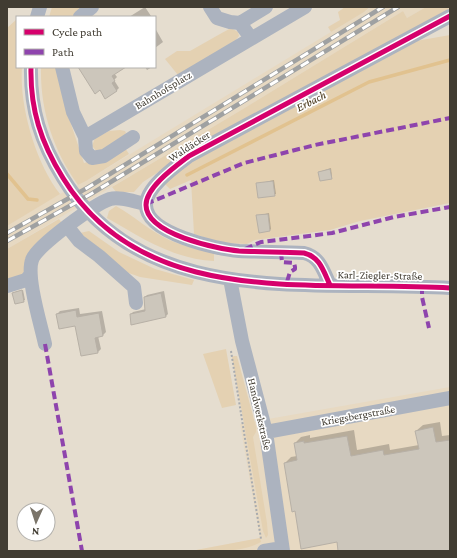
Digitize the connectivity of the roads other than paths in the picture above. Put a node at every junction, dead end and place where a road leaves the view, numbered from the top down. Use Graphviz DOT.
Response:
graph roads {
  1 [pos="92,7"];
  2 [pos="210,7"];
  3 [pos="266,7"];
  4 [pos="305,7"];
  5 [pos="81,16"];
  6 [pos="450,16"];
  7 [pos="240,23"];
  8 [pos="251,38"];
  9 [pos="30,68"];
  10 [pos="62,68"];
  11 [pos="85,136"];
  12 [pos="133,137"];
  13 [pos="146,204"];
  14 [pos="69,225"];
  15 [pos="30,275"];
  16 [pos="230,279"];
  17 [pos="330,284"];
  18 [pos="7,286"];
  19 [pos="450,288"];
  20 [pos="136,303"];
  21 [pos="45,344"];
  22 [pos="450,398"];
  23 [pos="266,432"];
  24 [pos="263,547"];
  25 [pos="283,549"];
  1 -- 5 [label="street"];
  2 -- 7 [label="street"];
  3 -- 7 [label="street"];
  4 -- 8 [label="street, Bahnhofsplatz"];
  6 -- 13 [label="street, Waldäcker"];
  7 -- 8 [label="street"];
  8 -- 11 [label="street, Bahnhofsplatz"];
  9 -- 16 [label="street, Karl-Ziegler-Straße"];
  10 -- 11 [label="street"];
  11 -- 12 [label="street"];
  13 -- 14 [label="street"];
  13 -- 17 [label="street"];
  14 -- 15 [label="street"];
  14 -- 20 [label="street"];
  15 -- 18 [label="street"];
  15 -- 21 [label="street"];
  16 -- 17 [label="street, Karl-Ziegler-Straße"];
  16 -- 23 [label="street, Handwerkstraße"];
  17 -- 19 [label="street, Karl-Ziegler-Straße"];
  22 -- 23 [label="street, Kriegsbergstraße"];
  23 -- 25 [label="street, Handwerkstraße"];
  24 -- 25 [label="street"];
}
